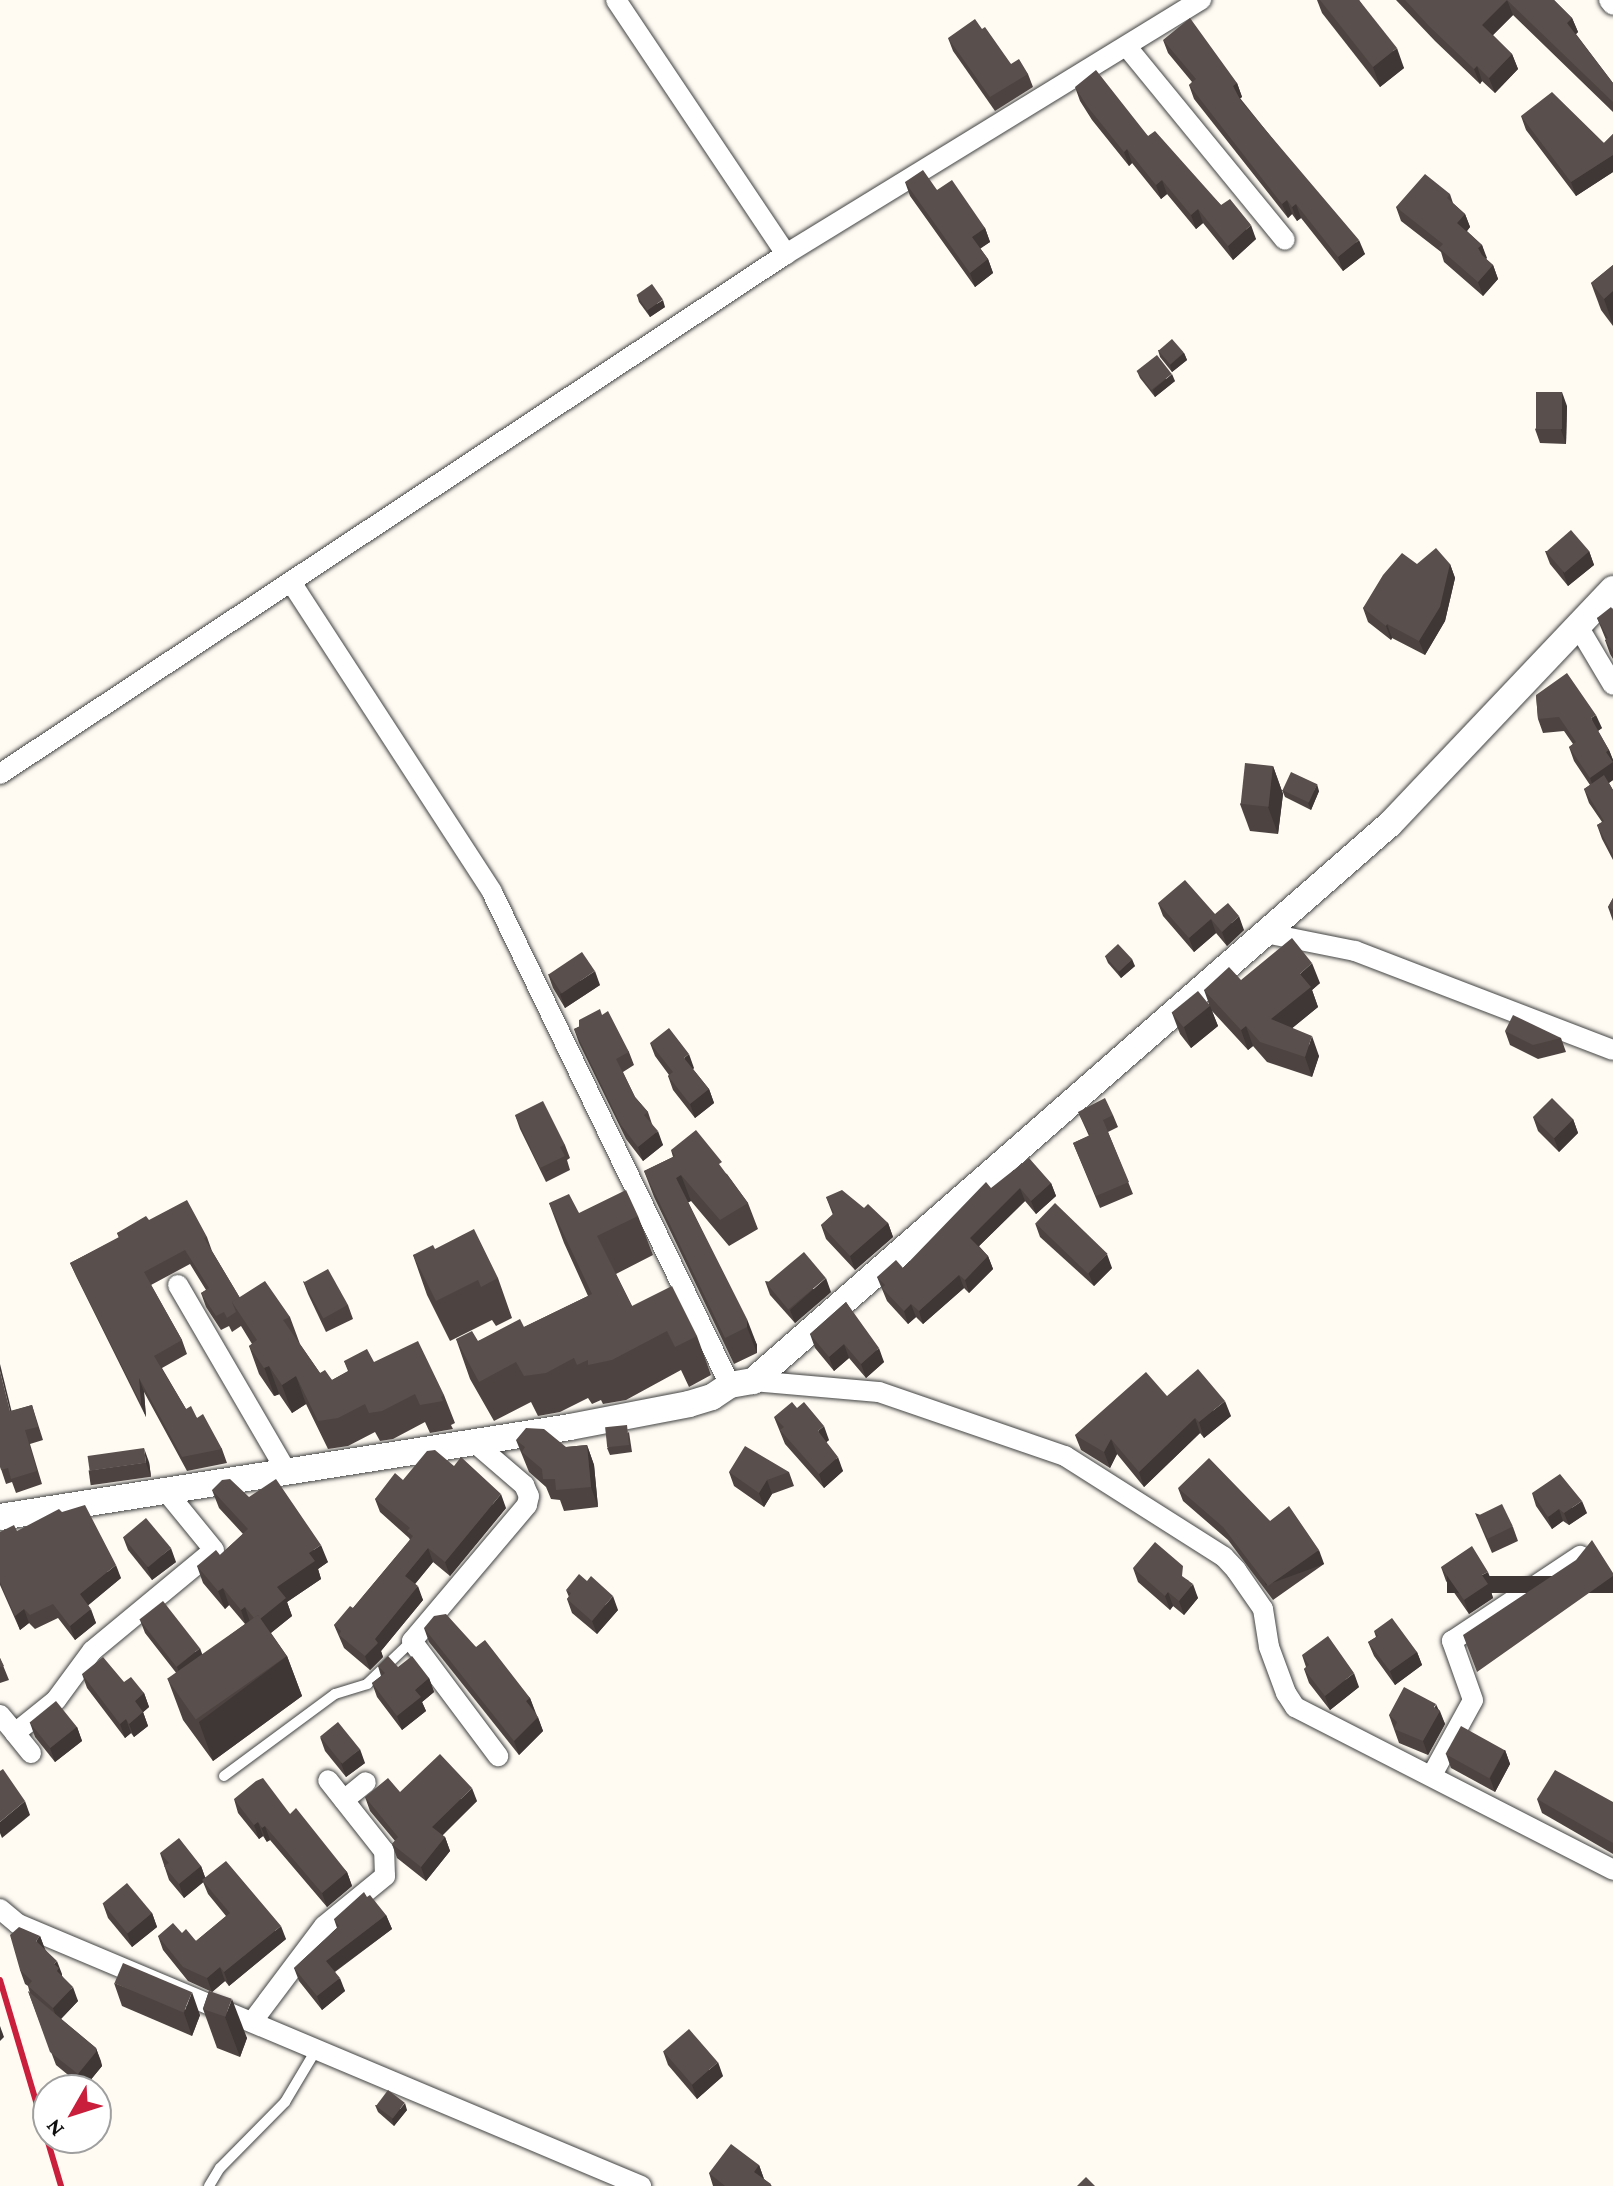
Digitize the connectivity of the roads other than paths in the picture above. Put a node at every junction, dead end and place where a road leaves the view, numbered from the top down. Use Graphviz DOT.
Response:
graph roads {
  1 [pos="616,0"];
  2 [pos="1201,0"];
  3 [pos="1127,47"];
  4 [pos="1285,240"];
  5 [pos="786,254"];
  6 [pos="291,582"];
  7 [pos="1613,589"];
  8 [pos="1579,628"];
  9 [pos="1613,685"];
  10 [pos="0,774"];
  11 [pos="1265,933"];
  12 [pos="1613,1050"];
  13 [pos="178,1285"];
  14 [pos="742,1383"];
  15 [pos="475,1443"];
  16 [pos="287,1472"];
  17 [pos="165,1490"];
  18 [pos="0,1517"];
  19 [pos="1580,1556"];
  20 [pos="412,1641"];
  21 [pos="0,1715"];
  22 [pos="15,1733"];
  23 [pos="31,1753"];
  24 [pos="498,1756"];
  25 [pos="1432,1775"];
  26 [pos="224,1776"];
  27 [pos="328,1780"];
  28 [pos="366,1782"];
  29 [pos="344,1800"];
  30 [pos="1613,1870"];
  31 [pos="0,1909"];
  32 [pos="252,2022"];
  33 [pos="316,2050"];
  34 [pos="209,2186"];
  35 [pos="641,2186"];
  1 -- 5 [label="street"];
  2 -- 3 [label="street"];
  3 -- 4 [label="street"];
  3 -- 5 [label="street"];
  5 -- 6 [label="street"];
  6 -- 10 [label="street"];
  6 -- 14 [label="street"];
  7 -- 8 [label="street"];
  8 -- 9 [label="street"];
  8 -- 11 [label="street"];
  11 -- 12 [label="street"];
  11 -- 14 [label="street"];
  13 -- 16 [label="street"];
  14 -- 15 [label="street"];
  14 -- 25 [label="street"];
  15 -- 16 [label="street"];
  15 -- 20 [label="street"];
  16 -- 17 [label="street"];
  17 -- 18 [label="street"];
  17 -- 22 [label="street"];
  19 -- 25 [label="street"];
  20 -- 24 [label="street"];
  20 -- 26 [label="lane"];
  21 -- 22 [label="street"];
  22 -- 23 [label="street"];
  25 -- 30 [label="street"];
  27 -- 29 [label="street"];
  28 -- 29 [label="street"];
  29 -- 32 [label="street"];
  31 -- 32 [label="street"];
  32 -- 33 [label="street"];
  33 -- 34 [label="lane"];
  33 -- 35 [label="street"];
}
